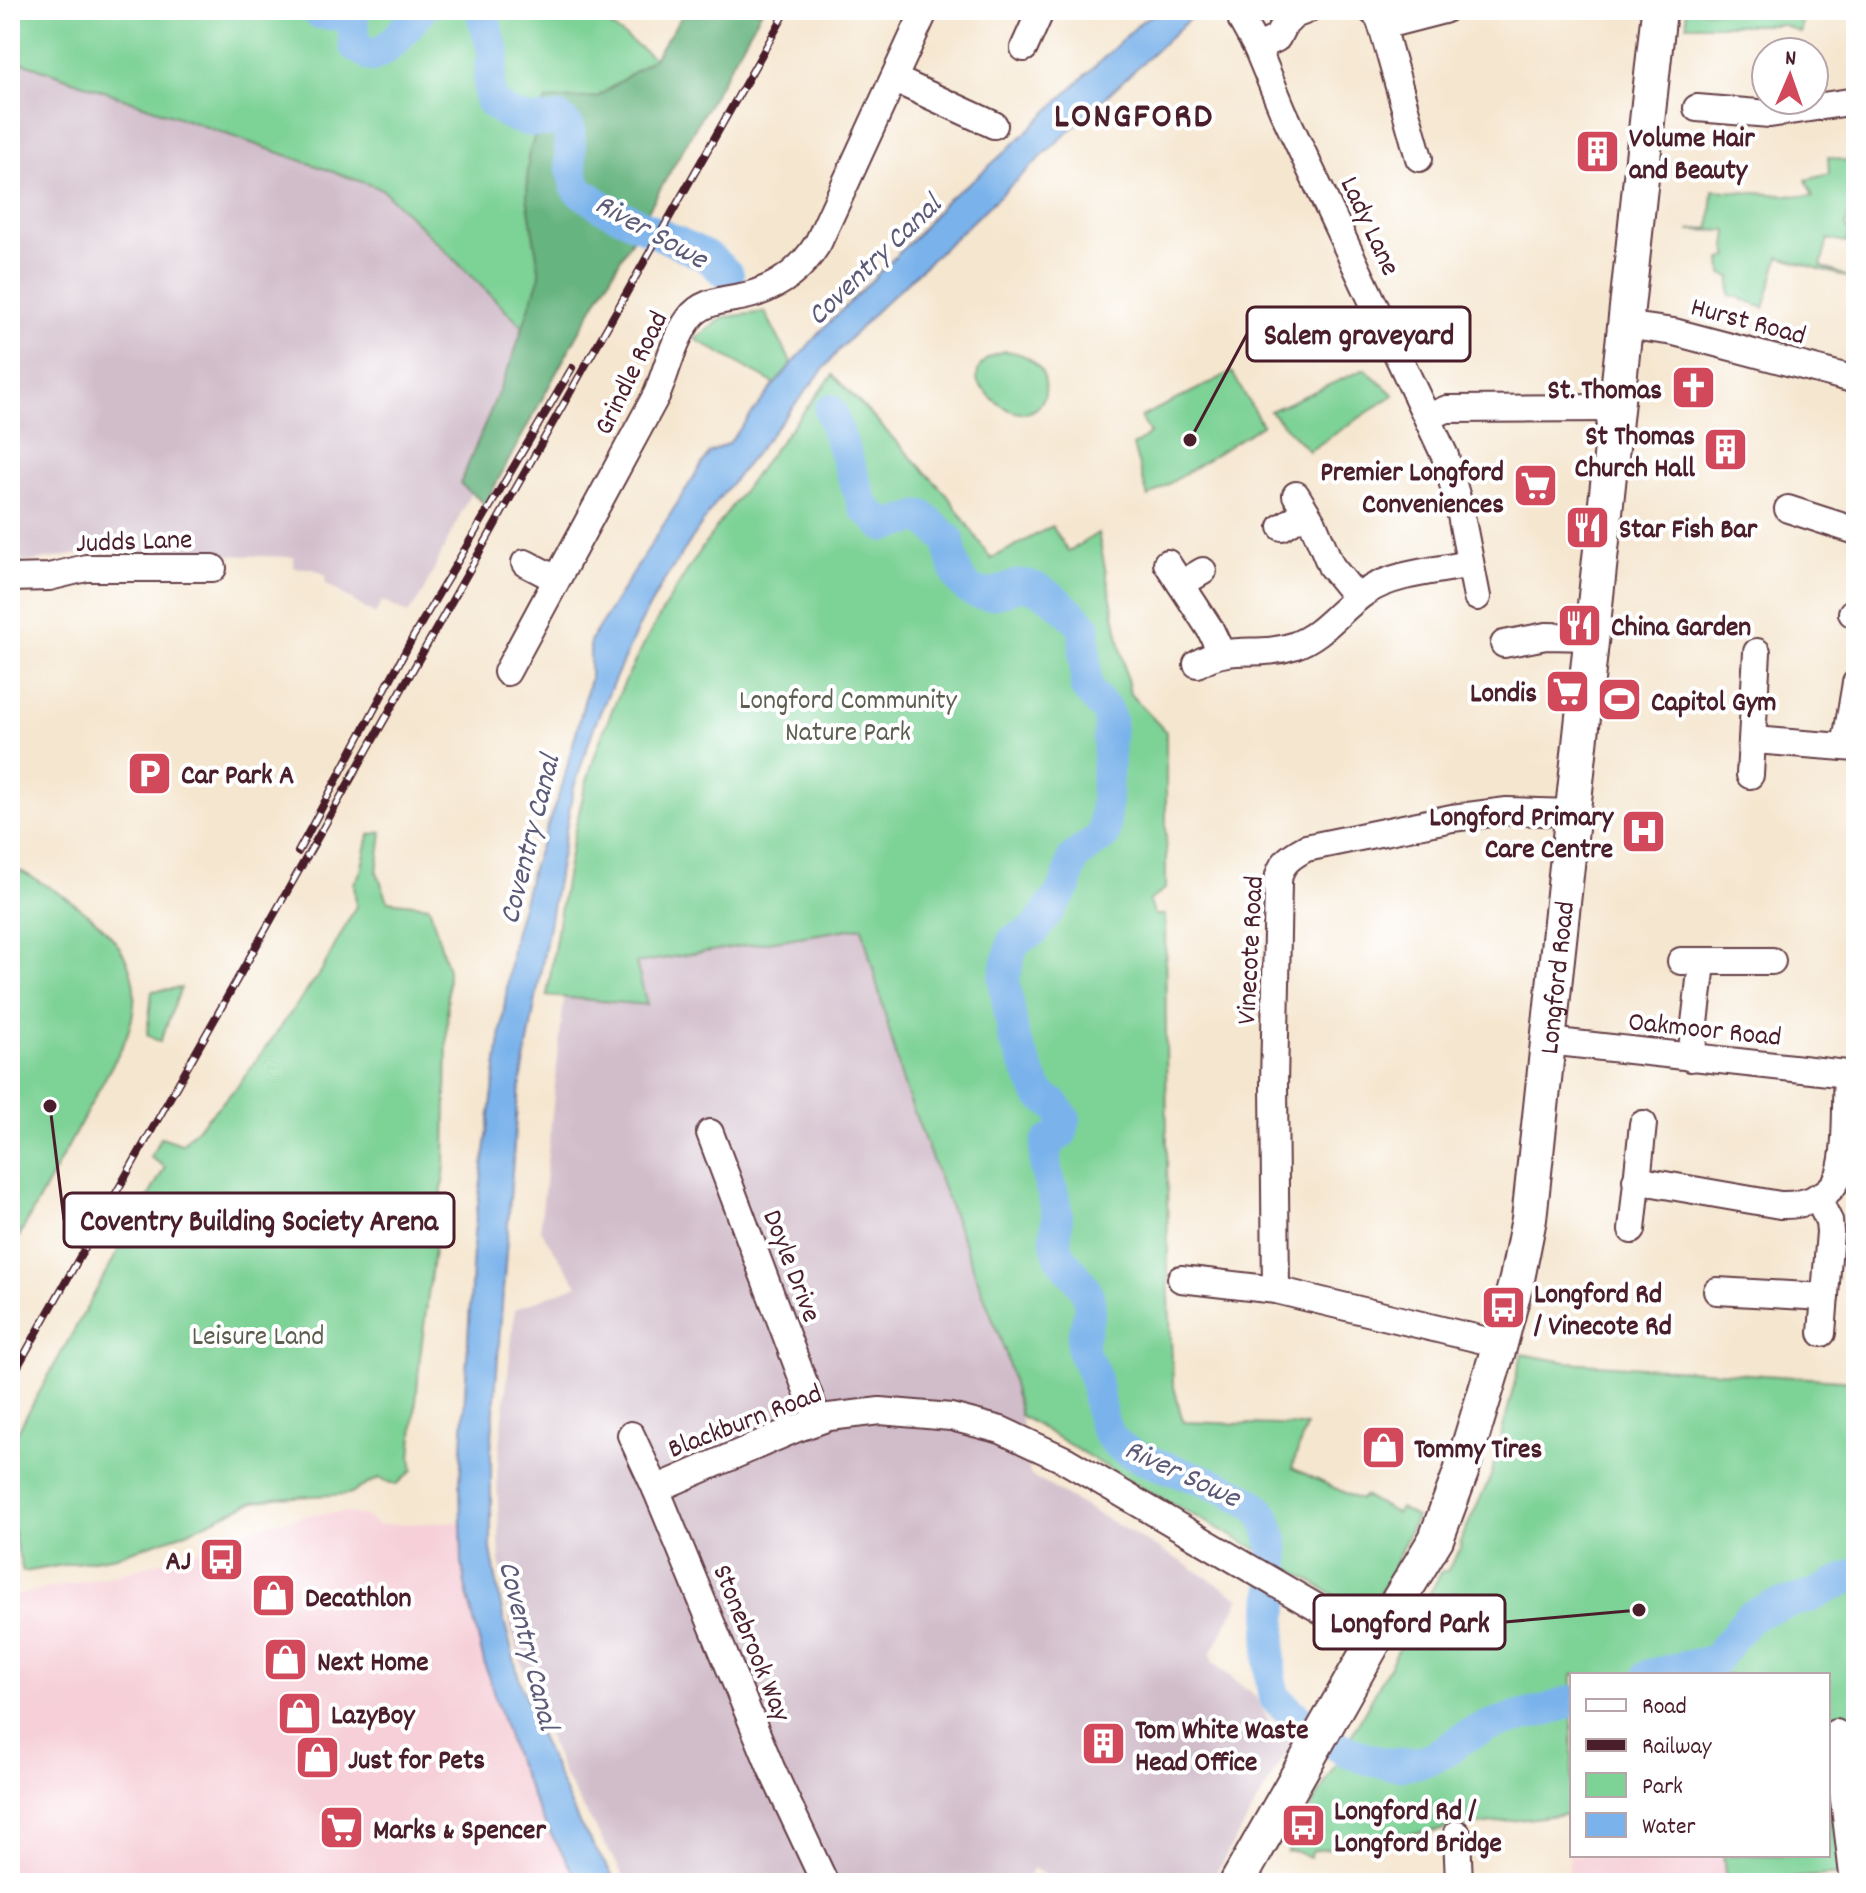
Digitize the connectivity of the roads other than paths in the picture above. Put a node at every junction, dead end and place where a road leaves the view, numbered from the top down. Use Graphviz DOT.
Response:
graph roads {
  1 [pos="925,10"];
  2 [pos="1041,10"];
  3 [pos="1307,10"];
  4 [pos="1444,10"];
  5 [pos="1659,10"];
  6 [pos="1377,18"];
  7 [pos="1242,21"];
  8 [pos="1024,48"];
  9 [pos="1257,48"];
  10 [pos="894,79"];
  11 [pos="1856,101"];
  12 [pos="1697,108"];
  13 [pos="994,125"];
  14 [pos="1419,158"];
  15 [pos="1624,325"];
  16 [pos="1856,380"];
  17 [pos="1617,408"];
  18 [pos="1428,417"];
  19 [pos="1788,509"];
  20 [pos="1282,527"];
  21 [pos="1856,531"];
  22 [pos="525,563"];
  23 [pos="1470,564"];
  24 [pos="213,568"];
  25 [pos="1183,573"];
  26 [pos="10,578"];
  27 [pos="556,579"];
  28 [pos="1477,597"];
  29 [pos="1357,598"];
  30 [pos="1591,637"];
  31 [pos="1504,644"];
  32 [pos="1221,652"];
  33 [pos="1757,652"];
  34 [pos="1197,664"];
  35 [pos="507,672"];
  36 [pos="1856,683"];
  37 [pos="1754,740"];
  38 [pos="1850,748"];
  39 [pos="1750,775"];
  40 [pos="1573,813"];
  41 [pos="1777,962"];
  42 [pos="1548,1041"];
  43 [pos="1691,1058"];
  44 [pos="1851,1074"];
  45 [pos="1643,1124"];
  46 [pos="710,1133"];
  47 [pos="1636,1180"];
  48 [pos="1817,1197"];
  49 [pos="1632,1230"];
  50 [pos="1181,1279"];
  51 [pos="1276,1290"];
  52 [pos="1717,1291"];
  53 [pos="1825,1297"];
  54 [pos="1822,1333"];
  55 [pos="1500,1344"];
  56 [pos="818,1420"];
  57 [pos="631,1435"];
  58 [pos="656,1489"];
  59 [pos="1374,1641"];
  60 [pos="1836,1733"];
  61 [pos="1851,1818"];
  62 [pos="1457,1834"];
  63 [pos="814,1879"];
  64 [pos="1237,1883"];
  65 [pos="1459,1883"];
  66 [pos="1854,1883"];
  1 -- 10 [label="street, Grindle Road"];
  2 -- 8 [label="street"];
  3 -- 9 [label="street"];
  4 -- 6 [label="street"];
  5 -- 15 [label="main road, Longford Road"];
  6 -- 14 [label="street"];
  7 -- 9 [label="street, Lady Lane"];
  9 -- 18 [label="street, Lady Lane"];
  10 -- 13 [label="street"];
  10 -- 27 [label="street, Grindle Road"];
  11 -- 12 [label="street"];
  15 -- 16 [label="street, Hurst Road"];
  15 -- 17 [label="main road, Longford Road"];
  17 -- 18 [label="street"];
  17 -- 30 [label="main road, Longford Road"];
  18 -- 23 [label="street, Lady Lane"];
  19 -- 21 [label="street"];
  20 -- 29 [label="street"];
  22 -- 27 [label="street"];
  23 -- 28 [label="street, Lady Lane"];
  23 -- 29 [label="street"];
  24 -- 26 [label="street, Judds Lane"];
  25 -- 32 [label="street"];
  27 -- 35 [label="street, Grindle Road"];
  29 -- 32 [label="street"];
  30 -- 31 [label="street"];
  30 -- 40 [label="main road, Longford Road"];
  32 -- 34 [label="street"];
  33 -- 37 [label="street"];
  36 -- 38 [label="street"];
  37 -- 38 [label="street"];
  37 -- 39 [label="street"];
  40 -- 42 [label="main road, Longford Road"];
  40 -- 51 [label="street, Vinecote Road"];
  41 -- 43 [label="street"];
  42 -- 43 [label="street, Oakmoor Road"];
  42 -- 55 [label="main road, Longford Road"];
  43 -- 44 [label="street, Oakmoor Road"];
  44 -- 48 [label="street"];
  45 -- 47 [label="street"];
  46 -- 56 [label="street, Doyle Drive"];
  47 -- 48 [label="street"];
  47 -- 49 [label="street"];
  48 -- 53 [label="street"];
  50 -- 51 [label="street"];
  51 -- 55 [label="street"];
  52 -- 53 [label="street"];
  53 -- 54 [label="street"];
  55 -- 59 [label="main road, Longford Road"];
  56 -- 58 [label="street, Blackburn Road"];
  56 -- 59 [label="street, Blackburn Road"];
  57 -- 58 [label="street, Stonebrook Way"];
  58 -- 63 [label="street, Stonebrook Way"];
  59 -- 64 [label="main road, Longford Road"];
  60 -- 61 [label="street"];
  61 -- 66 [label="street"];
  62 -- 65 [label="street"];
}
